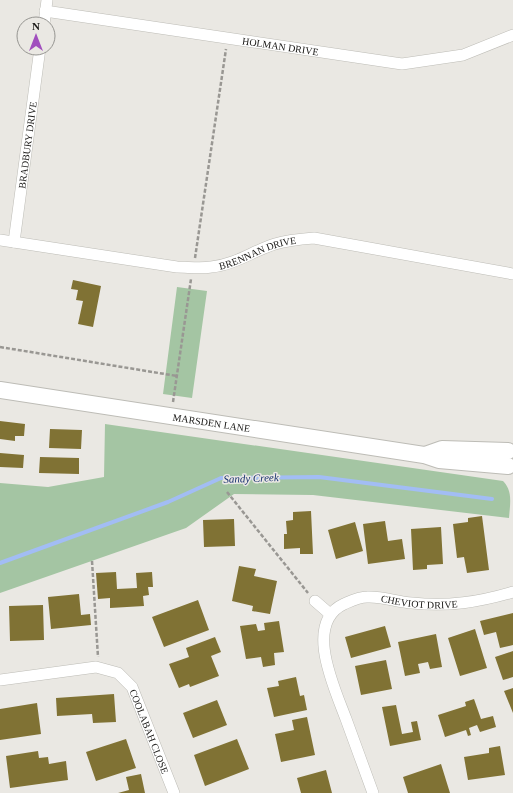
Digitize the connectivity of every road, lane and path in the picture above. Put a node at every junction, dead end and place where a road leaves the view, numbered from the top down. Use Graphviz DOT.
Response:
graph roads {
  1 [pos="46,6"];
  2 [pos="45,16"];
  3 [pos="513,35"];
  4 [pos="227,38"];
  5 [pos="39,56"];
  6 [pos="0,240"];
  7 [pos="14,242"];
  8 [pos="193,268"];
  9 [pos="513,274"];
  10 [pos="0,347"];
  11 [pos="177,376"];
  12 [pos="0,390"];
  13 [pos="171,416"];
  14 [pos="510,458"];
  15 [pos="227,492"];
  16 [pos="92,562"];
  17 [pos="513,592"];
  18 [pos="315,602"];
  19 [pos="330,614"];
  20 [pos="96,667"];
  21 [pos="0,680"];
  22 [pos="174,793"];
  23 [pos="373,793"];
  1 -- 2 [label="street"];
  1 -- 4 [label="street, HOLMAN DRIVE"];
  3 -- 4 [label="street, HOLMAN DRIVE"];
  4 -- 8 [label="path"];
  5 -- 7 [label="street, BRADBURY DRIVE"];
  6 -- 7 [label="street, BRENNAN DRIVE"];
  7 -- 8 [label="street, BRENNAN DRIVE"];
  8 -- 9 [label="street, BRENNAN DRIVE"];
  8 -- 11 [label="path"];
  10 -- 11 [label="path"];
  11 -- 13 [label="path"];
  12 -- 13 [label="main road, MARSDEN LANE"];
  13 -- 14 [label="main road, MARSDEN LANE"];
  15 -- 18 [label="path"];
  16 -- 20 [label="path"];
  17 -- 19 [label="street, CHEVIOT DRIVE"];
  18 -- 19 [label="street"];
  19 -- 23 [label="street"];
  20 -- 21 [label="street, COOLABAH CLOSE"];
  20 -- 22 [label="street, COOLABAH CLOSE"];
}
